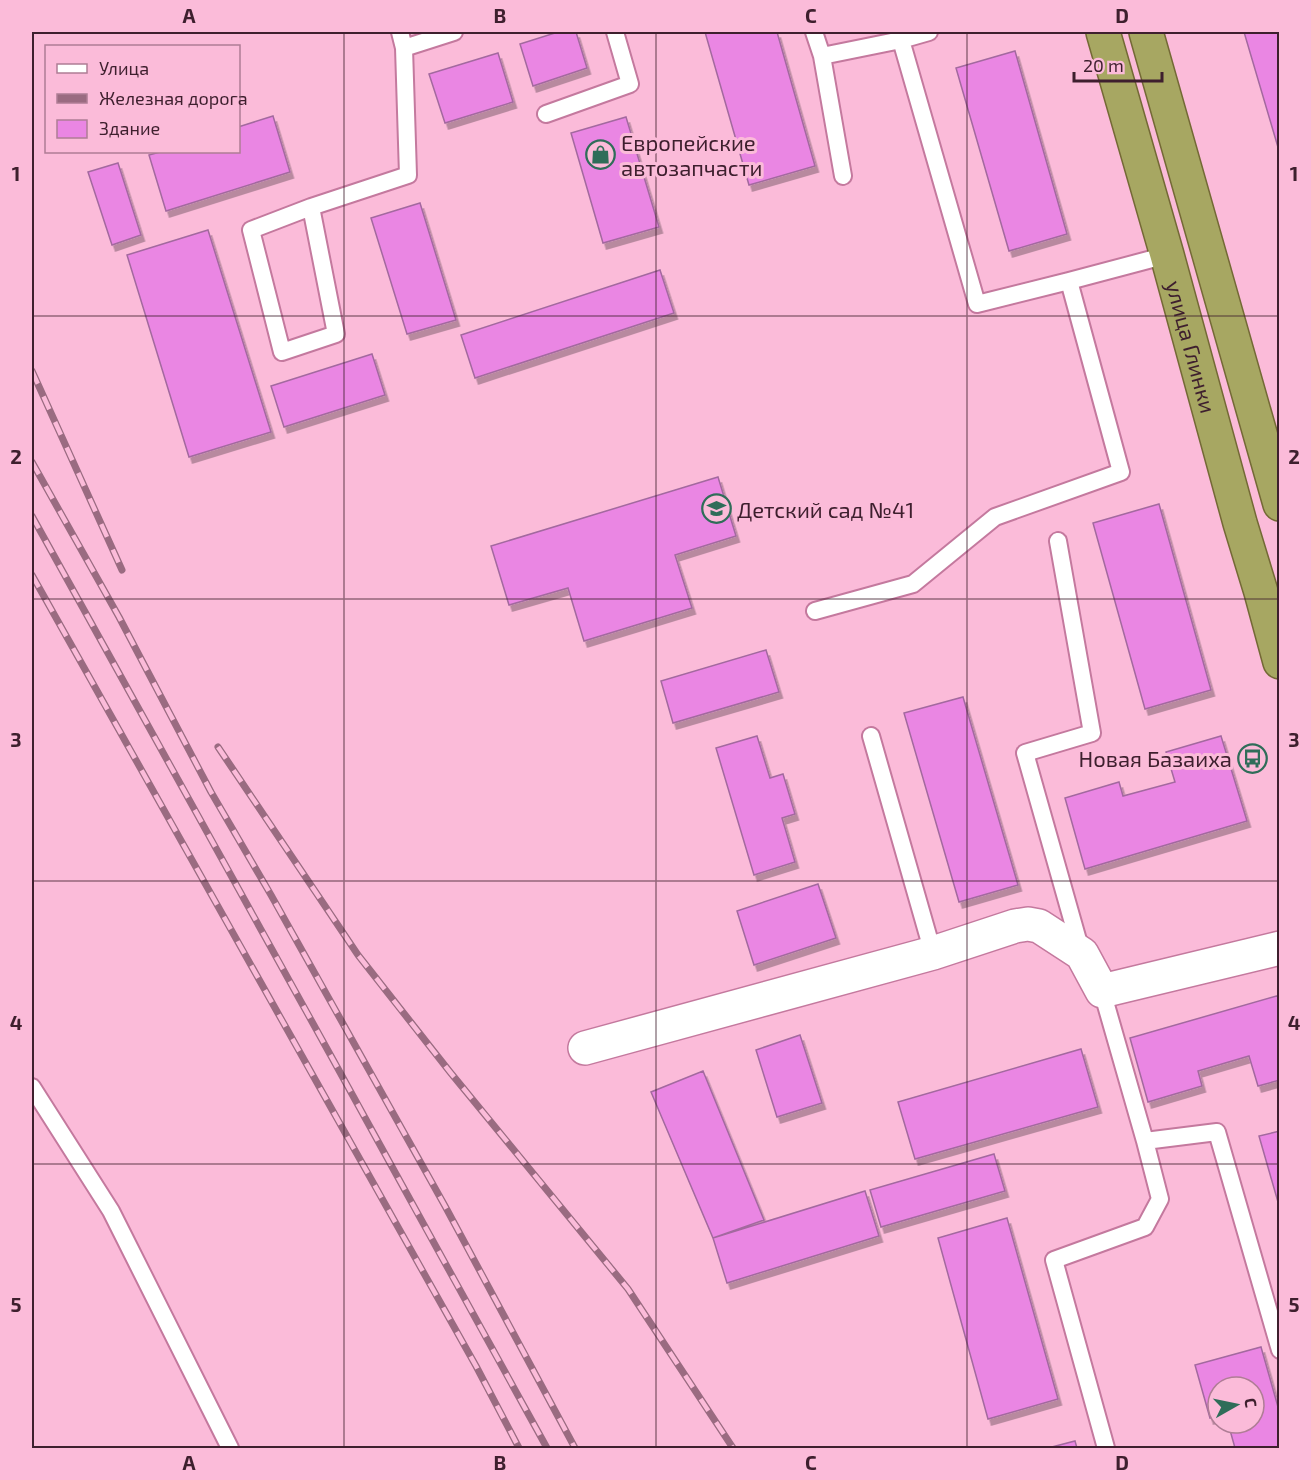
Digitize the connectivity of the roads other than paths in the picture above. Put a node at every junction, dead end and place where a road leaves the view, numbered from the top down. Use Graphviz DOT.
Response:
graph roads {
  1 [pos="400,32"];
  2 [pos="454,32"];
  3 [pos="615,32"];
  4 [pos="814,32"];
  5 [pos="928,32"];
  6 [pos="1103,32"];
  7 [pos="1146,32"];
  8 [pos="902,40"];
  9 [pos="404,48"];
  10 [pos="822,56"];
  11 [pos="546,114"];
  12 [pos="843,176"];
  13 [pos="311,207"];
  14 [pos="1167,255"];
  15 [pos="1069,281"];
  16 [pos="1280,504"];
  17 [pos="1280,512"];
  18 [pos="1240,523"];
  19 [pos="1058,541"];
  20 [pos="815,611"];
  21 [pos="1280,662"];
  22 [pos="871,736"];
  23 [pos="1280,948"];
  24 [pos="933,953"];
  25 [pos="1082,954"];
  26 [pos="1102,991"];
  27 [pos="585,1048"];
  28 [pos="32,1087"];
  29 [pos="1145,1141"];
  30 [pos="1280,1350"];
  31 [pos="230,1449"];
  32 [pos="1106,1449"];
  1 -- 9 [label="lane"];
  2 -- 9 [label="lane"];
  3 -- 11 [label="lane"];
  4 -- 10 [label="lane"];
  5 -- 8 [label="lane"];
  6 -- 14 [label="highway, улица Глинки"];
  7 -- 16 [label="highway, улица Глинки"];
  8 -- 10 [label="lane"];
  8 -- 15 [label="lane"];
  9 -- 13 [label="lane"];
  10 -- 12 [label="lane"];
  13 -- 13 [label="lane"];
  14 -- 15 [label="lane"];
  14 -- 18 [label="highway, улица Глинки"];
  15 -- 20 [label="lane"];
  17 -- 18 [label="highway"];
  18 -- 21 [label="highway, улица Глинки"];
  19 -- 25 [label="lane"];
  22 -- 24 [label="lane"];
  23 -- 26 [label="street"];
  24 -- 25 [label="street"];
  24 -- 27 [label="street"];
  25 -- 26 [label="street"];
  26 -- 29 [label="lane"];
  28 -- 31 [label="lane"];
  29 -- 30 [label="lane"];
  29 -- 32 [label="lane"];
}
